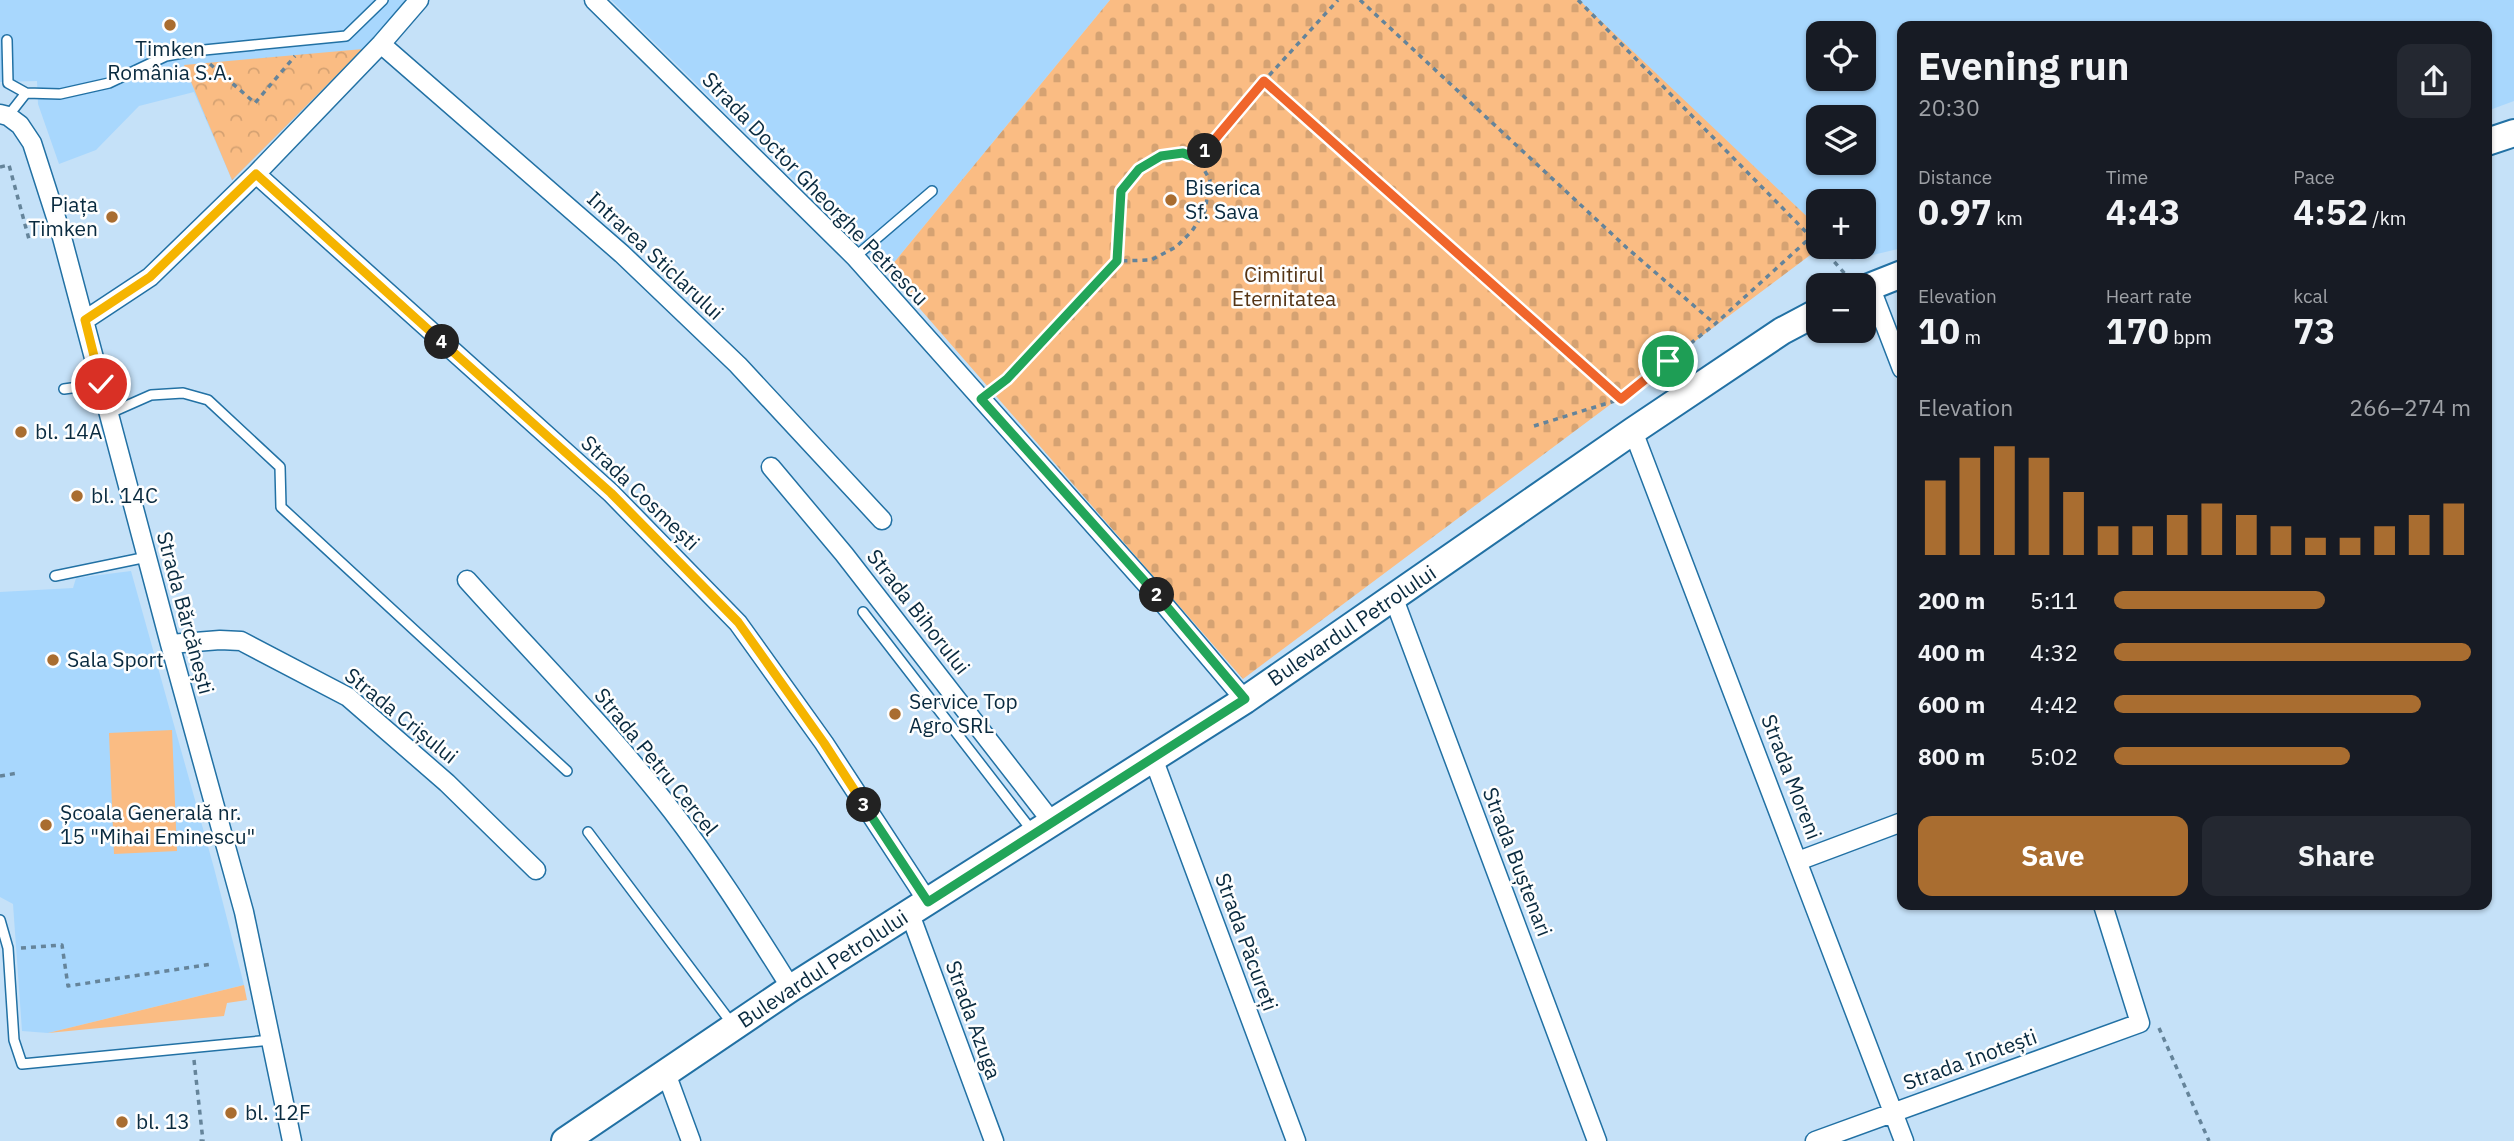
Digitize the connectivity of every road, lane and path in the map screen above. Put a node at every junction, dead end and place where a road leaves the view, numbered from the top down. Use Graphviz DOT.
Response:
graph roads {
  1 [pos="383,0"];
  2 [pos="419,0"];
  3 [pos="594,0"];
  4 [pos="1338,0"];
  5 [pos="1360,0"];
  6 [pos="1578,0"];
  7 [pos="7,40"];
  8 [pos="308,41"];
  9 [pos="381,44"];
  10 [pos="194,51"];
  11 [pos="1264,81"];
  12 [pos="26,93"];
  13 [pos="4,115"];
  14 [pos="2514,133"];
  15 [pos="2492,140"];
  16 [pos="1198,159"];
  17 [pos="0,167"];
  18 [pos="256,174"];
  19 [pos="932,191"];
  20 [pos="1806,232"];
  21 [pos="1806,242"];
  22 [pos="30,243"];
  23 [pos="855,257"];
  24 [pos="1833,259"];
  25 [pos="1117,261"];
  26 [pos="1848,273"];
  27 [pos="1897,276"];
  28 [pos="1876,283"];
  29 [pos="1876,314"];
  30 [pos="1806,319"];
  31 [pos="85,320"];
  32 [pos="1715,324"];
  33 [pos="1897,358"];
  34 [pos="101,384"];
  35 [pos="64,389"];
  36 [pos="981,399"];
  37 [pos="1621,399"];
  38 [pos="108,414"];
  39 [pos="1534,426"];
  40 [pos="1633,431"];
  41 [pos="771,467"];
  42 [pos="882,520"];
  43 [pos="147,557"];
  44 [pos="55,576"];
  45 [pos="467,580"];
  46 [pos="1394,599"];
  47 [pos="863,612"];
  48 [pos="170,644"];
  49 [pos="1245,699"];
  50 [pos="1153,758"];
  51 [pos="567,771"];
  52 [pos="18,773"];
  53 [pos="0,776"];
  54 [pos="1897,824"];
  55 [pos="1043,827"];
  56 [pos="588,832"];
  57 [pos="1798,860"];
  58 [pos="536,870"];
  59 [pos="919,908"];
  60 [pos="2105,910"];
  61 [pos="0,920"];
  62 [pos="8,948"];
  63 [pos="212,964"];
  64 [pos="791,988"];
  65 [pos="2140,1023"];
  66 [pos="734,1026"];
  67 [pos="271,1040"];
  68 [pos="193,1047"];
  69 [pos="666,1073"];
  70 [pos="1893,1112"];
  71 [pos="199,1141"];
  72 [pos="292,1141"];
  73 [pos="565,1141"];
  74 [pos="691,1141"];
  75 [pos="994,1141"];
  76 [pos="1296,1141"];
  77 [pos="1597,1141"];
  78 [pos="1815,1141"];
  79 [pos="1904,1141"];
  80 [pos="2209,1141"];
  1 -- 8 [label="lane"];
  2 -- 9 [label="street"];
  3 -- 23 [label="street, Strada Doctor Gheorghe Petrescu"];
  4 -- 11 [label="path"];
  5 -- 32 [label="path"];
  6 -- 20 [label="path"];
  7 -- 12 [label="lane"];
  8 -- 10 [label="lane"];
  8 -- 10 [label="path"];
  9 -- 18 [label="street"];
  9 -- 42 [label="street, Intrarea Sticlarului"];
  10 -- 12 [label="lane"];
  11 -- 16 [label="path"];
  11 -- 37 [label="path"];
  12 -- 13 [label="lane"];
  13 -- 31 [label="street, Strada Bărcănești"];
  14 -- 15 [label="street"];
  16 -- 25 [label="path"];
  16 -- 25 [label="path"];
  17 -- 22 [label="path"];
  18 -- 31 [label="street"];
  18 -- 59 [label="street, Strada Cosmești"];
  19 -- 23 [label="lane"];
  21 -- 32 [label="path"];
  23 -- 36 [label="street, Strada Doctor Gheorghe Petrescu"];
  24 -- 26 [label="path"];
  25 -- 36 [label="lane"];
  27 -- 28 [label="street"];
  29 -- 33 [label="street"];
  30 -- 40 [label="street, Bulevardul Petrolului"];
  31 -- 34 [label="street, Strada Bărcănești"];
  32 -- 37 [label="path"];
  34 -- 35 [label="lane"];
  34 -- 38 [label="street, Strada Bărcănești"];
  36 -- 49 [label="street, Strada Doctor Gheorghe Petrescu"];
  37 -- 39 [label="path"];
  38 -- 43 [label="street, Strada Bărcănești"];
  38 -- 51 [label="lane"];
  40 -- 46 [label="street, Bulevardul Petrolului"];
  40 -- 57 [label="street, Strada Moreni"];
  41 -- 55 [label="street, Strada Bihorului"];
  43 -- 44 [label="lane"];
  43 -- 48 [label="street, Strada Bărcănești"];
  45 -- 64 [label="street, Strada Petru Cercel"];
  46 -- 49 [label="street, Bulevardul Petrolului"];
  46 -- 77 [label="street, Strada Buștenari"];
  47 -- 55 [label="lane"];
  48 -- 58 [label="street, Strada Crișului"];
  48 -- 67 [label="street, Strada Bărcănești"];
  49 -- 50 [label="street, Bulevardul Petrolului"];
  50 -- 55 [label="street, Bulevardul Petrolului"];
  50 -- 76 [label="street, Strada Păcureți"];
  52 -- 53 [label="path"];
  54 -- 57 [label="street"];
  55 -- 59 [label="street, Bulevardul Petrolului"];
  56 -- 66 [label="lane"];
  57 -- 70 [label="street, Strada Moreni"];
  59 -- 64 [label="street, Bulevardul Petrolului"];
  59 -- 75 [label="street, Strada Azuga"];
  60 -- 65 [label="street"];
  61 -- 62 [label="lane"];
  62 -- 63 [label="path"];
  62 -- 68 [label="lane"];
  64 -- 66 [label="street, Bulevardul Petrolului"];
  65 -- 70 [label="street, Strada Inotești"];
  65 -- 80 [label="path"];
  66 -- 69 [label="street, Bulevardul Petrolului"];
  67 -- 68 [label="lane"];
  67 -- 72 [label="street, Strada Bărcănești"];
  68 -- 71 [label="path"];
  69 -- 73 [label="street, Bulevardul Petrolului"];
  69 -- 74 [label="street"];
  70 -- 78 [label="street, Strada Inotești"];
  70 -- 79 [label="street, Strada Moreni"];
}
